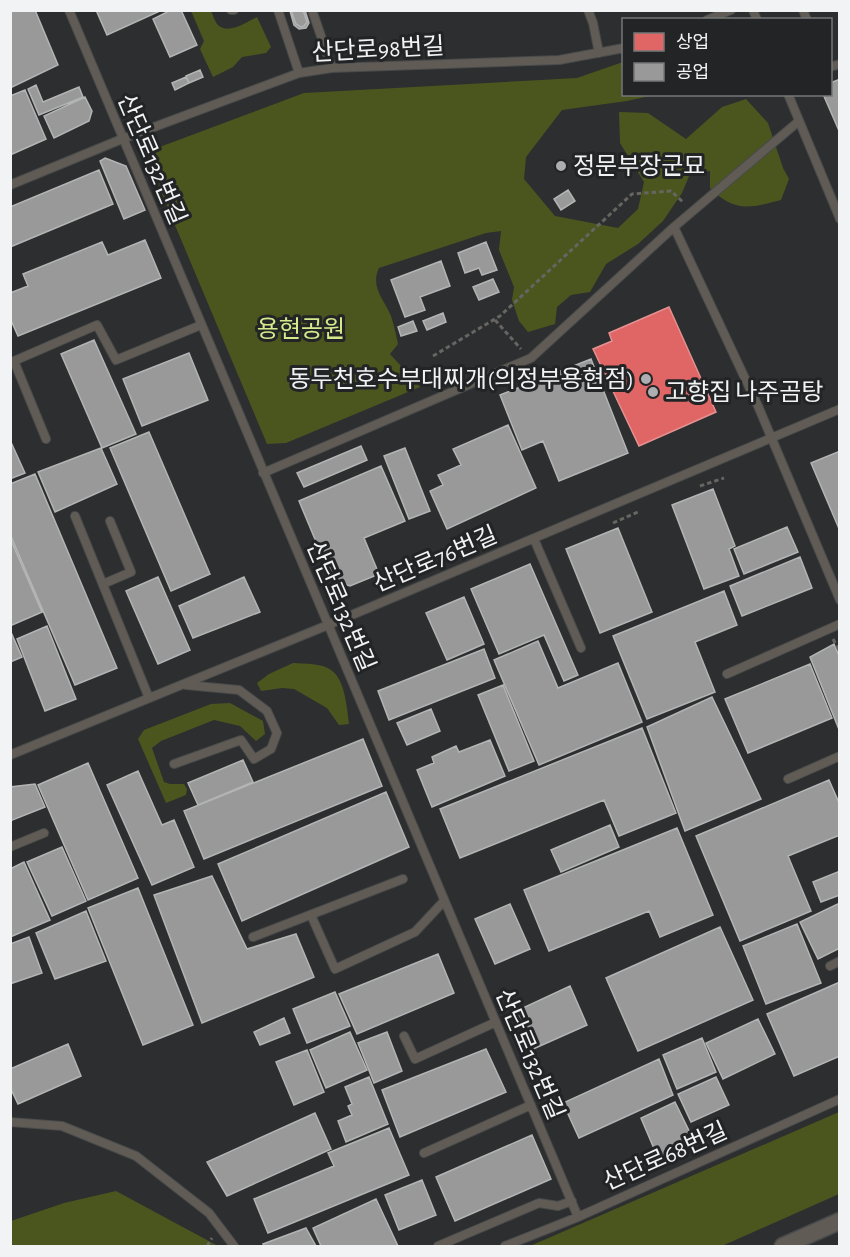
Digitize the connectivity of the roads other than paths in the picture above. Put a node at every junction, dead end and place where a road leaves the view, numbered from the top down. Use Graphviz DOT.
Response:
graph roads {
  1 [pos="69,10"];
  2 [pos="278,10"];
  3 [pos="312,10"];
  4 [pos="588,10"];
  5 [pos="731,10"];
  6 [pos="712,18"];
  7 [pos="622,48"];
  8 [pos="599,53"];
  9 [pos="332,68"];
  10 [pos="299,73"];
  11 [pos="789,96"];
  12 [pos="799,121"];
  13 [pos="122,139"];
  14 [pos="10,185"];
  15 [pos="840,219"];
  16 [pos="674,227"];
  17 [pos="201,325"];
  18 [pos="840,409"];
  19 [pos="772,438"];
  20 [pos="46,439"];
  21 [pos="263,473"];
  22 [pos="75,516"];
  23 [pos="110,521"];
  24 [pos="534,539"];
  25 [pos="103,584"];
  26 [pos="840,600"];
  27 [pos="840,624"];
  28 [pos="328,625"];
  29 [pos="581,648"];
  30 [pos="727,675"];
  31 [pos="183,685"];
  32 [pos="149,698"];
  33 [pos="10,755"];
  34 [pos="840,756"];
  35 [pos="174,764"];
  36 [pos="788,778"];
  37 [pos="44,833"];
  38 [pos="10,847"];
  39 [pos="403,879"];
  40 [pos="444,901"];
  41 [pos="311,915"];
  42 [pos="253,937"];
  43 [pos="840,961"];
  44 [pos="830,966"];
  45 [pos="496,1022"];
  46 [pos="404,1036"];
  47 [pos="840,1099"];
  48 [pos="531,1106"];
  49 [pos="10,1122"];
  50 [pos="424,1153"];
  51 [pos="572,1201"];
  52 [pos="578,1216"];
  53 [pos="840,1221"];
  54 [pos="234,1246"];
  55 [pos="438,1246"];
  56 [pos="505,1246"];
  57 [pos="785,1246"];
  1 -- 13 [label="lane, 산단로132번길"];
  2 -- 10 [label="lane"];
  3 -- 9 [label="lane"];
  4 -- 8 [label="lane"];
  5 -- 6 [label="lane"];
  7 -- 8 [label="lane, 산단로98번길"];
  8 -- 9 [label="lane, 산단로98번길"];
  9 -- 10 [label="lane, 산단로98번길"];
  10 -- 13 [label="lane, 산단로98번길"];
  11 -- 12 [label="lane"];
  12 -- 15 [label="lane"];
  12 -- 16 [label="lane"];
  13 -- 14 [label="lane, 산단로98번길"];
  13 -- 17 [label="lane, 산단로132번길"];
  16 -- 19 [label="lane"];
  16 -- 21 [label="lane"];
  17 -- 20 [label="lane"];
  17 -- 21 [label="lane, 산단로132번길"];
  18 -- 19 [label="lane, 산단로76번길"];
  19 -- 24 [label="lane, 산단로76번길"];
  19 -- 26 [label="lane"];
  21 -- 28 [label="lane, 산단로132번길"];
  22 -- 25 [label="lane"];
  23 -- 25 [label="lane"];
  24 -- 28 [label="lane, 산단로76번길"];
  24 -- 29 [label="lane"];
  25 -- 32 [label="lane"];
  27 -- 30 [label="lane"];
  28 -- 31 [label="lane, 산단로76번길"];
  28 -- 40 [label="lane, 산단로132번길"];
  31 -- 32 [label="lane, 산단로76번길"];
  31 -- 35 [label="lane"];
  32 -- 33 [label="lane, 산단로76번길"];
  34 -- 36 [label="lane"];
  37 -- 38 [label="lane"];
  39 -- 41 [label="lane"];
  40 -- 41 [label="lane"];
  40 -- 45 [label="lane, 산단로132번길"];
  41 -- 42 [label="lane"];
  43 -- 44 [label="lane"];
  45 -- 46 [label="lane"];
  45 -- 48 [label="lane, 산단로132번길"];
  47 -- 52 [label="lane, 산단로68번길"];
  48 -- 50 [label="lane"];
  48 -- 51 [label="lane, 산단로132번길"];
  49 -- 54 [label="lane"];
  51 -- 52 [label="lane, 산단로132번길"];
  51 -- 55 [label="lane"];
  52 -- 56 [label="lane, 산단로68번길"];
  53 -- 57 [label="street"];
}
